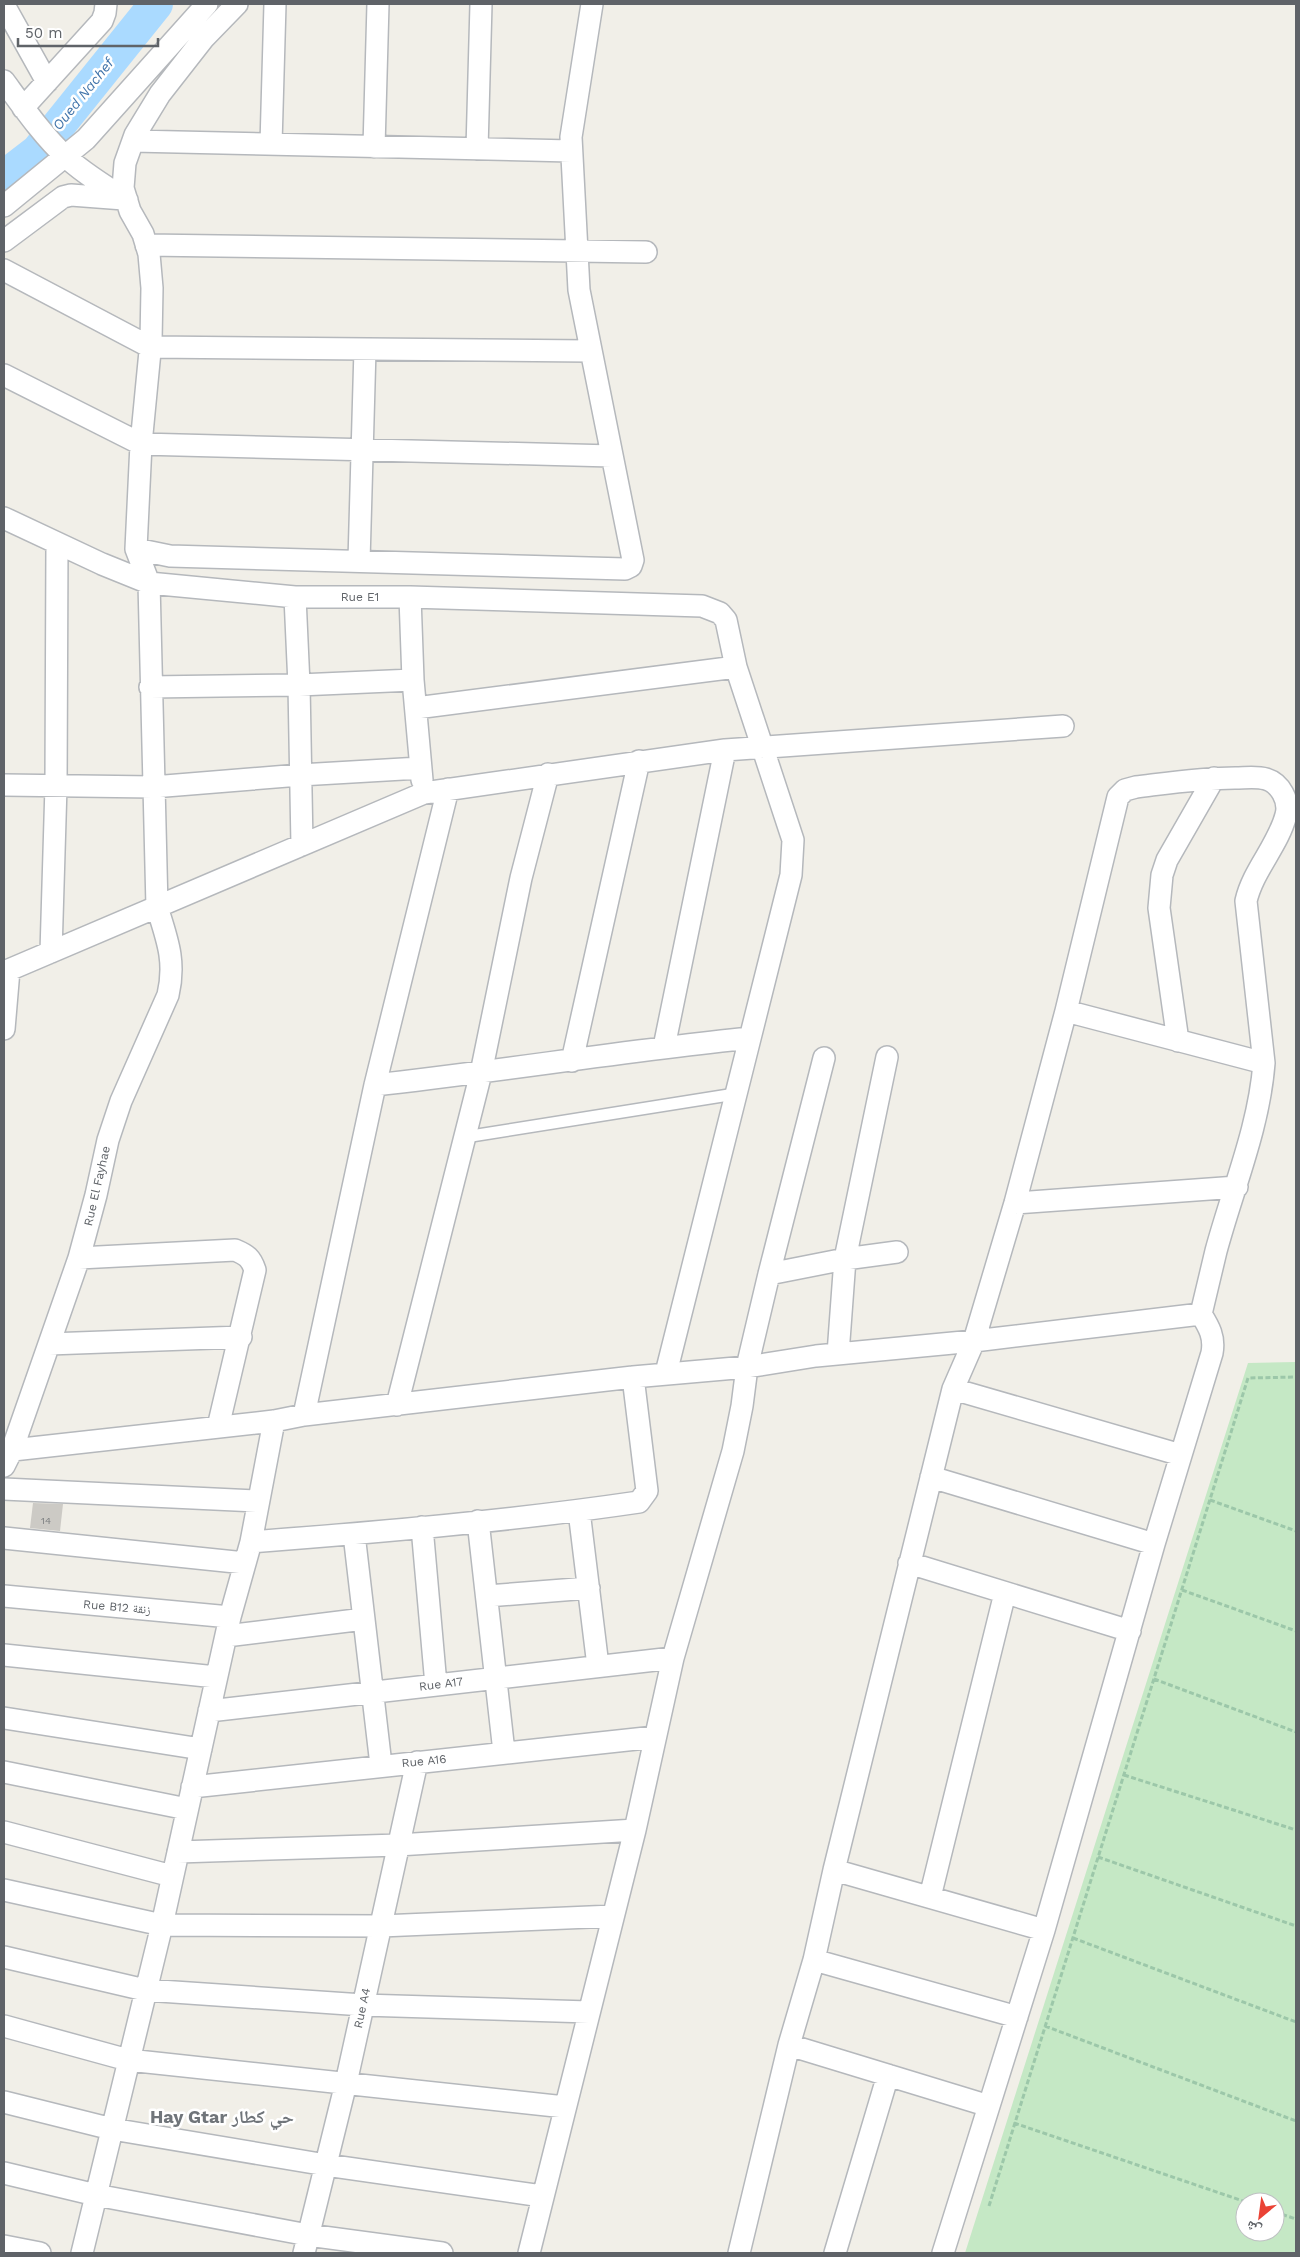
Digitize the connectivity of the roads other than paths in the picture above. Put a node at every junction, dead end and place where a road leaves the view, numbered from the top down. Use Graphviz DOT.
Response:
graph roads {
  1 [pos="106,4"];
  2 [pos="207,4"];
  3 [pos="237,4"];
  4 [pos="276,4"];
  5 [pos="378,4"];
  6 [pos="481,4"];
  7 [pos="592,4"];
  8 [pos="4,5"];
  9 [pos="4,81"];
  10 [pos="47,82"];
  11 [pos="24,108"];
  12 [pos="133,141"];
  13 [pos="271,144"];
  14 [pos="374,147"];
  15 [pos="477,149"];
  16 [pos="571,151"];
  17 [pos="66,157"];
  18 [pos="127,200"];
  19 [pos="4,206"];
  20 [pos="4,241"];
  21 [pos="146,245"];
  22 [pos="577,251"];
  23 [pos="646,252"];
  24 [pos="4,270"];
  25 [pos="150,347"];
  26 [pos="365,349"];
  27 [pos="590,351"];
  28 [pos="4,375"];
  29 [pos="141,444"];
  30 [pos="362,449"];
  31 [pos="612,456"];
  32 [pos="4,518"];
  33 [pos="57,543"];
  34 [pos="136,549"];
  35 [pos="359,561"];
  36 [pos="149,583"];
  37 [pos="295,597"];
  38 [pos="410,597"];
  39 [pos="736,667"];
  40 [pos="413,680"];
  41 [pos="299,685"];
  42 [pos="150,687"];
  43 [pos="416,708"];
  44 [pos="1063,726"];
  45 [pos="763,748"];
  46 [pos="725,750"];
  47 [pos="639,761"];
  48 [pos="420,768"];
  49 [pos="548,774"];
  50 [pos="300,775"];
  51 [pos="1214,778"];
  52 [pos="4,785"];
  53 [pos="56,786"];
  54 [pos="153,788"];
  55 [pos="448,789"];
  56 [pos="424,792"];
  57 [pos="302,845"];
  58 [pos="157,907"];
  59 [pos="51,952"];
  60 [pos="6,971"];
  61 [pos="1066,1011"];
  62 [pos="4,1029"];
  63 [pos="749,1038"];
  64 [pos="1178,1041"];
  65 [pos="664,1047"];
  66 [pos="887,1057"];
  67 [pos="824,1058"];
  68 [pos="572,1061"];
  69 [pos="1264,1063"];
  70 [pos="481,1073"];
  71 [pos="375,1085"];
  72 [pos="735,1094"];
  73 [pos="465,1137"];
  74 [pos="1237,1187"];
  75 [pos="1015,1203"];
  76 [pos="897,1252"];
  77 [pos="79,1258"];
  78 [pos="844,1259"];
  79 [pos="769,1274"];
  80 [pos="1202,1314"];
  81 [pos="241,1337"];
  82 [pos="974,1341"];
  83 [pos="49,1344"];
  84 [pos="838,1354"];
  85 [pos="747,1368"];
  86 [pos="666,1374"];
  87 [pos="633,1377"];
  88 [pos="953,1389"];
  89 [pos="397,1405"];
  90 [pos="304,1415"];
  91 [pos="274,1422"];
  92 [pos="218,1426"];
  93 [pos="1181,1455"];
  94 [pos="6,1456"];
  95 [pos="930,1477"];
  96 [pos="4,1489"];
  97 [pos="258,1501"];
  98 [pos="579,1511"];
  99 [pos="478,1521"];
  100 [pos="422,1527"];
  101 [pos="354,1534"];
  102 [pos="4,1538"];
  103 [pos="250,1542"];
  104 [pos="1154,1544"];
  105 [pos="245,1562"];
  106 [pos="909,1563"];
  107 [pos="589,1588"];
  108 [pos="1005,1593"];
  109 [pos="4,1596"];
  110 [pos="487,1596"];
  111 [pos="364,1620"];
  112 [pos="228,1626"];
  113 [pos="1130,1631"];
  114 [pos="4,1655"];
  115 [pos="672,1658"];
  116 [pos="598,1666"];
  117 [pos="216,1677"];
  118 [pos="496,1678"];
  119 [pos="436,1685"];
  120 [pos="372,1693"];
  121 [pos="209,1711"];
  122 [pos="4,1718"];
  123 [pos="656,1737"];
  124 [pos="201,1748"];
  125 [pos="504,1752"];
  126 [pos="416,1762"];
  127 [pos="382,1765"];
  128 [pos="4,1772"];
  129 [pos="192,1787"];
  130 [pos="187,1809"];
  131 [pos="634,1830"];
  132 [pos="4,1832"];
  133 [pos="398,1844"];
  134 [pos="178,1852"];
  135 [pos="834,1870"];
  136 [pos="172,1876"];
  137 [pos="4,1890"];
  138 [pos="930,1897"];
  139 [pos="613,1916"];
  140 [pos="162,1925"];
  141 [pos="381,1926"];
  142 [pos="1044,1930"];
  143 [pos="4,1957"];
  144 [pos="814,1960"];
  145 [pos="145,1990"];
  146 [pos="363,2005"];
  147 [pos="588,2012"];
  148 [pos="1017,2017"];
  149 [pos="4,2026"];
  150 [pos="789,2045"];
  151 [pos="128,2060"];
  152 [pos="888,2075"];
  153 [pos="346,2083"];
  154 [pos="4,2102"];
  155 [pos="989,2106"];
  156 [pos="564,2107"];
  157 [pos="112,2130"];
  158 [pos="326,2165"];
  159 [pos="4,2173"];
  160 [pos="96,2195"];
  161 [pos="542,2196"];
  162 [pos="306,2244"];
  163 [pos="4,2246"];
  164 [pos="40,2253"];
  165 [pos="82,2253"];
  166 [pos="442,2253"];
  167 [pos="529,2253"];
  168 [pos="739,2253"];
  169 [pos="835,2253"];
  170 [pos="944,2253"];
  1 -- 10 [label="street"];
  2 -- 17 [label="street"];
  3 -- 12 [label="street"];
  4 -- 13 [label="street"];
  5 -- 14 [label="street"];
  6 -- 15 [label="street"];
  7 -- 16 [label="street"];
  8 -- 10 [label="street"];
  9 -- 11 [label="street"];
  10 -- 11 [label="street"];
  11 -- 17 [label="street"];
  12 -- 13 [label="street"];
  12 -- 18 [label="street"];
  13 -- 14 [label="street"];
  14 -- 15 [label="street"];
  15 -- 16 [label="street"];
  16 -- 22 [label="street"];
  17 -- 18 [label="street"];
  17 -- 19 [label="street"];
  18 -- 20 [label="street"];
  18 -- 21 [label="street"];
  21 -- 22 [label="street"];
  21 -- 25 [label="street"];
  22 -- 23 [label="street"];
  22 -- 27 [label="street"];
  24 -- 25 [label="street"];
  25 -- 26 [label="street"];
  25 -- 29 [label="street"];
  26 -- 27 [label="street"];
  26 -- 30 [label="street"];
  27 -- 31 [label="street"];
  28 -- 29 [label="street"];
  29 -- 30 [label="street"];
  29 -- 34 [label="street"];
  30 -- 31 [label="street"];
  30 -- 35 [label="street"];
  31 -- 35 [label="street"];
  32 -- 33 [label="street, Rue E1"];
  33 -- 36 [label="street, Rue E1"];
  33 -- 53 [label="street"];
  34 -- 35 [label="street"];
  34 -- 36 [label="street"];
  36 -- 37 [label="street, Rue E1"];
  36 -- 42 [label="street, Rue El Fayhae"];
  37 -- 38 [label="street, Rue E1"];
  37 -- 41 [label="street"];
  38 -- 39 [label="street, Rue E1"];
  38 -- 40 [label="street"];
  39 -- 43 [label="street"];
  39 -- 45 [label="street"];
  40 -- 41 [label="street"];
  40 -- 43 [label="street"];
  41 -- 42 [label="street"];
  41 -- 50 [label="street"];
  42 -- 54 [label="street, Rue El Fayhae"];
  43 -- 48 [label="street"];
  44 -- 45 [label="street"];
  45 -- 46 [label="street"];
  45 -- 63 [label="street"];
  46 -- 47 [label="street"];
  46 -- 65 [label="street"];
  47 -- 49 [label="street"];
  47 -- 68 [label="street"];
  48 -- 50 [label="street"];
  48 -- 56 [label="street"];
  49 -- 55 [label="street"];
  49 -- 70 [label="street"];
  50 -- 54 [label="street"];
  50 -- 57 [label="street"];
  51 -- 61 [label="street"];
  51 -- 64 [label="street"];
  51 -- 69 [label="street"];
  52 -- 53 [label="street"];
  53 -- 54 [label="street"];
  53 -- 59 [label="street"];
  54 -- 58 [label="street, Rue El Fayhae"];
  55 -- 56 [label="street"];
  55 -- 71 [label="street"];
  56 -- 57 [label="street"];
  57 -- 58 [label="street"];
  58 -- 59 [label="street"];
  58 -- 77 [label="street, Rue El Fayhae"];
  59 -- 60 [label="street"];
  60 -- 62 [label="street"];
  61 -- 64 [label="street"];
  61 -- 75 [label="street"];
  63 -- 65 [label="street"];
  63 -- 72 [label="street"];
  64 -- 69 [label="street"];
  65 -- 68 [label="street"];
  66 -- 78 [label="street"];
  67 -- 79 [label="street"];
  68 -- 70 [label="street"];
  69 -- 74 [label="street"];
  70 -- 71 [label="street"];
  70 -- 73 [label="street"];
  71 -- 90 [label="street"];
  72 -- 73 [label="lane"];
  72 -- 86 [label="street"];
  73 -- 89 [label="street"];
  74 -- 75 [label="street"];
  74 -- 80 [label="street"];
  75 -- 82 [label="street"];
  76 -- 78 [label="street"];
  77 -- 81 [label="street"];
  77 -- 83 [label="street, Rue El Fayhae"];
  78 -- 79 [label="street"];
  78 -- 84 [label="street"];
  79 -- 85 [label="street"];
  80 -- 82 [label="street"];
  80 -- 93 [label="street"];
  81 -- 83 [label="street"];
  81 -- 92 [label="street"];
  82 -- 84 [label="street"];
  82 -- 88 [label="street"];
  83 -- 94 [label="street, Rue El Fayhae"];
  84 -- 85 [label="street"];
  85 -- 86 [label="street"];
  85 -- 115 [label="street"];
  86 -- 87 [label="street"];
  87 -- 89 [label="street"];
  87 -- 98 [label="street"];
  88 -- 93 [label="street"];
  88 -- 95 [label="street"];
  89 -- 90 [label="street"];
  90 -- 91 [label="street"];
  91 -- 92 [label="street"];
  91 -- 97 [label="street"];
  92 -- 94 [label="street"];
  93 -- 104 [label="street"];
  95 -- 104 [label="street"];
  95 -- 106 [label="street"];
  96 -- 97 [label="street"];
  97 -- 103 [label="street"];
  98 -- 99 [label="street"];
  98 -- 107 [label="street"];
  99 -- 100 [label="street"];
  99 -- 110 [label="street"];
  100 -- 101 [label="street"];
  100 -- 119 [label="street"];
  101 -- 103 [label="street"];
  101 -- 111 [label="street"];
  102 -- 105 [label="street"];
  103 -- 105 [label="street"];
  104 -- 113 [label="street"];
  105 -- 112 [label="street"];
  106 -- 108 [label="street"];
  106 -- 135 [label="street"];
  107 -- 110 [label="street"];
  107 -- 116 [label="street"];
  108 -- 113 [label="street"];
  108 -- 138 [label="street"];
  109 -- 112 [label="street, Rue B12 زنقة"];
  110 -- 118 [label="street"];
  111 -- 112 [label="street, Rue B12 زنقة"];
  111 -- 120 [label="street"];
  112 -- 117 [label="street"];
  113 -- 142 [label="street"];
  114 -- 117 [label="street"];
  115 -- 116 [label="street, Rue A17"];
  115 -- 123 [label="street"];
  116 -- 118 [label="street, Rue A17"];
  117 -- 121 [label="street"];
  118 -- 119 [label="street, Rue A17"];
  118 -- 125 [label="street"];
  119 -- 120 [label="street, Rue A17"];
  120 -- 121 [label="street, Rue A17"];
  120 -- 127 [label="street"];
  121 -- 124 [label="street"];
  122 -- 124 [label="street"];
  123 -- 125 [label="street, Rue A16"];
  123 -- 131 [label="street"];
  124 -- 129 [label="street"];
  125 -- 126 [label="street, Rue A16"];
  126 -- 127 [label="street, Rue A16"];
  126 -- 133 [label="street, Rue A4"];
  127 -- 129 [label="street, Rue A16"];
  128 -- 130 [label="street"];
  129 -- 130 [label="street"];
  130 -- 134 [label="street"];
  131 -- 133 [label="street"];
  131 -- 139 [label="street"];
  132 -- 136 [label="street"];
  133 -- 134 [label="street"];
  133 -- 141 [label="street, Rue A4"];
  134 -- 136 [label="street"];
  135 -- 138 [label="street"];
  135 -- 144 [label="street"];
  136 -- 140 [label="street"];
  137 -- 140 [label="street"];
  138 -- 142 [label="street"];
  139 -- 141 [label="street"];
  139 -- 147 [label="street"];
  140 -- 141 [label="street"];
  140 -- 145 [label="street"];
  141 -- 146 [label="street, Rue A4"];
  142 -- 148 [label="street"];
  143 -- 145 [label="street"];
  144 -- 148 [label="street"];
  144 -- 150 [label="street"];
  145 -- 146 [label="street"];
  145 -- 151 [label="street"];
  146 -- 147 [label="street"];
  146 -- 153 [label="street, Rue A4"];
  147 -- 156 [label="street"];
  148 -- 155 [label="street"];
  149 -- 151 [label="street"];
  150 -- 152 [label="street"];
  150 -- 168 [label="street"];
  151 -- 153 [label="street"];
  151 -- 157 [label="street"];
  152 -- 155 [label="street"];
  152 -- 169 [label="street"];
  153 -- 156 [label="street"];
  153 -- 158 [label="street, Rue A4"];
  154 -- 157 [label="street"];
  155 -- 170 [label="street"];
  156 -- 161 [label="street"];
  157 -- 158 [label="street"];
  157 -- 160 [label="street"];
  158 -- 161 [label="street"];
  158 -- 162 [label="street, Rue A4"];
  159 -- 160 [label="street"];
  160 -- 162 [label="street"];
  160 -- 165 [label="street"];
  161 -- 167 [label="street"];
  162 -- 166 [label="street"];
  163 -- 164 [label="street"];
}
